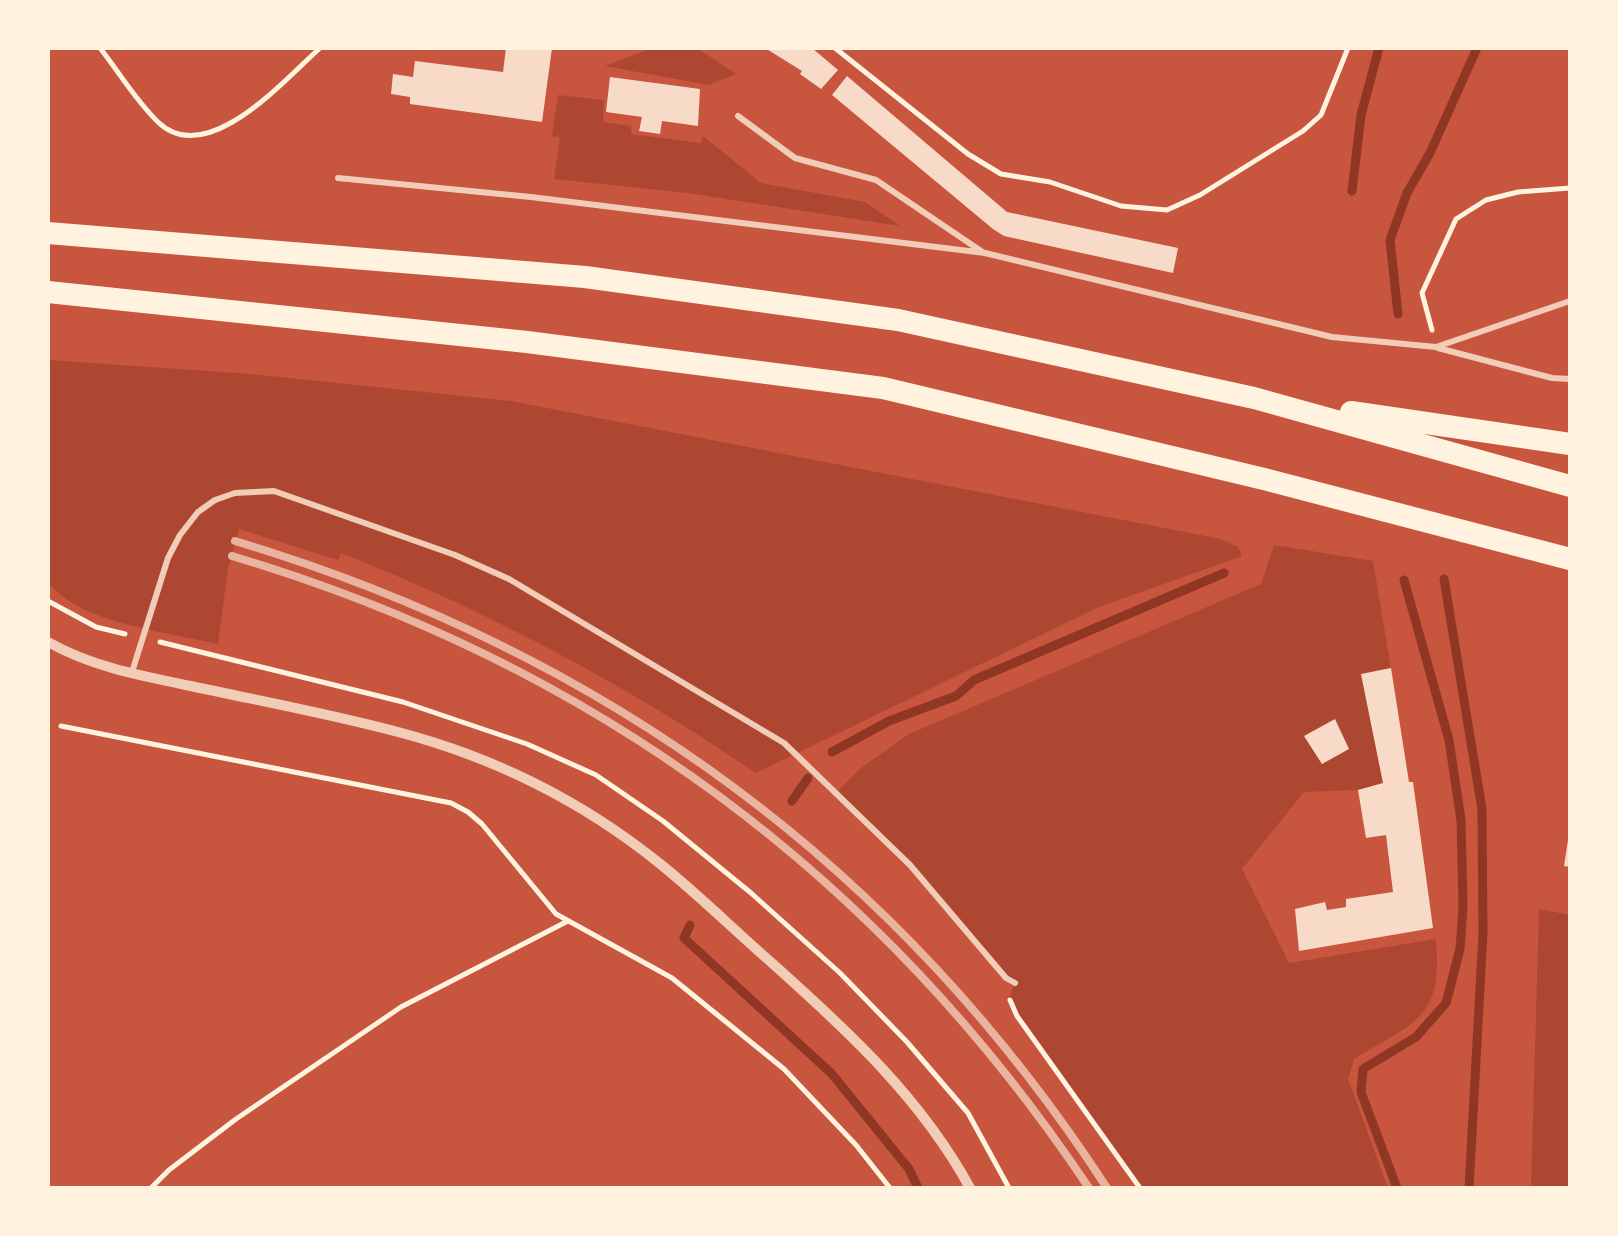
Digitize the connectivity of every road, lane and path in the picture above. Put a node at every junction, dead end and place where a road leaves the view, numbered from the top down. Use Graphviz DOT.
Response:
graph roads {
  1 [pos="100,48"];
  2 [pos="320,48"];
  3 [pos="835,48"];
  4 [pos="1348,48"];
  5 [pos="738,116"];
  6 [pos="338,178"];
  7 [pos="1570,188"];
  8 [pos="48,233"];
  9 [pos="985,253"];
  10 [pos="48,292"];
  11 [pos="1570,301"];
  12 [pos="1436,347"];
  13 [pos="1570,379"];
  14 [pos="1254,398"];
  15 [pos="1570,444"];
  16 [pos="1570,486"];
  17 [pos="1570,559"];
  18 [pos="48,642"];
  19 [pos="132,674"];
  20 [pos="62,726"];
  21 [pos="566,922"];
  22 [pos="1015,983"];
  23 [pos="151,1188"];
  24 [pos="890,1188"];
  25 [pos="970,1188"];
  26 [pos="1140,1188"];
  1 -- 2 [label="path"];
  3 -- 4 [label="path"];
  5 -- 9 [label="lane"];
  6 -- 9 [label="lane"];
  7 -- 12 [label="path"];
  8 -- 14 [label="highway"];
  9 -- 12 [label="lane"];
  10 -- 17 [label="highway"];
  11 -- 12 [label="lane"];
  12 -- 13 [label="lane"];
  14 -- 15 [label="highway"];
  14 -- 16 [label="highway"];
  18 -- 19 [label="street"];
  19 -- 22 [label="lane"];
  19 -- 25 [label="street"];
  20 -- 21 [label="path"];
  21 -- 23 [label="path"];
  21 -- 24 [label="path"];
  22 -- 26 [label="path"];
}
